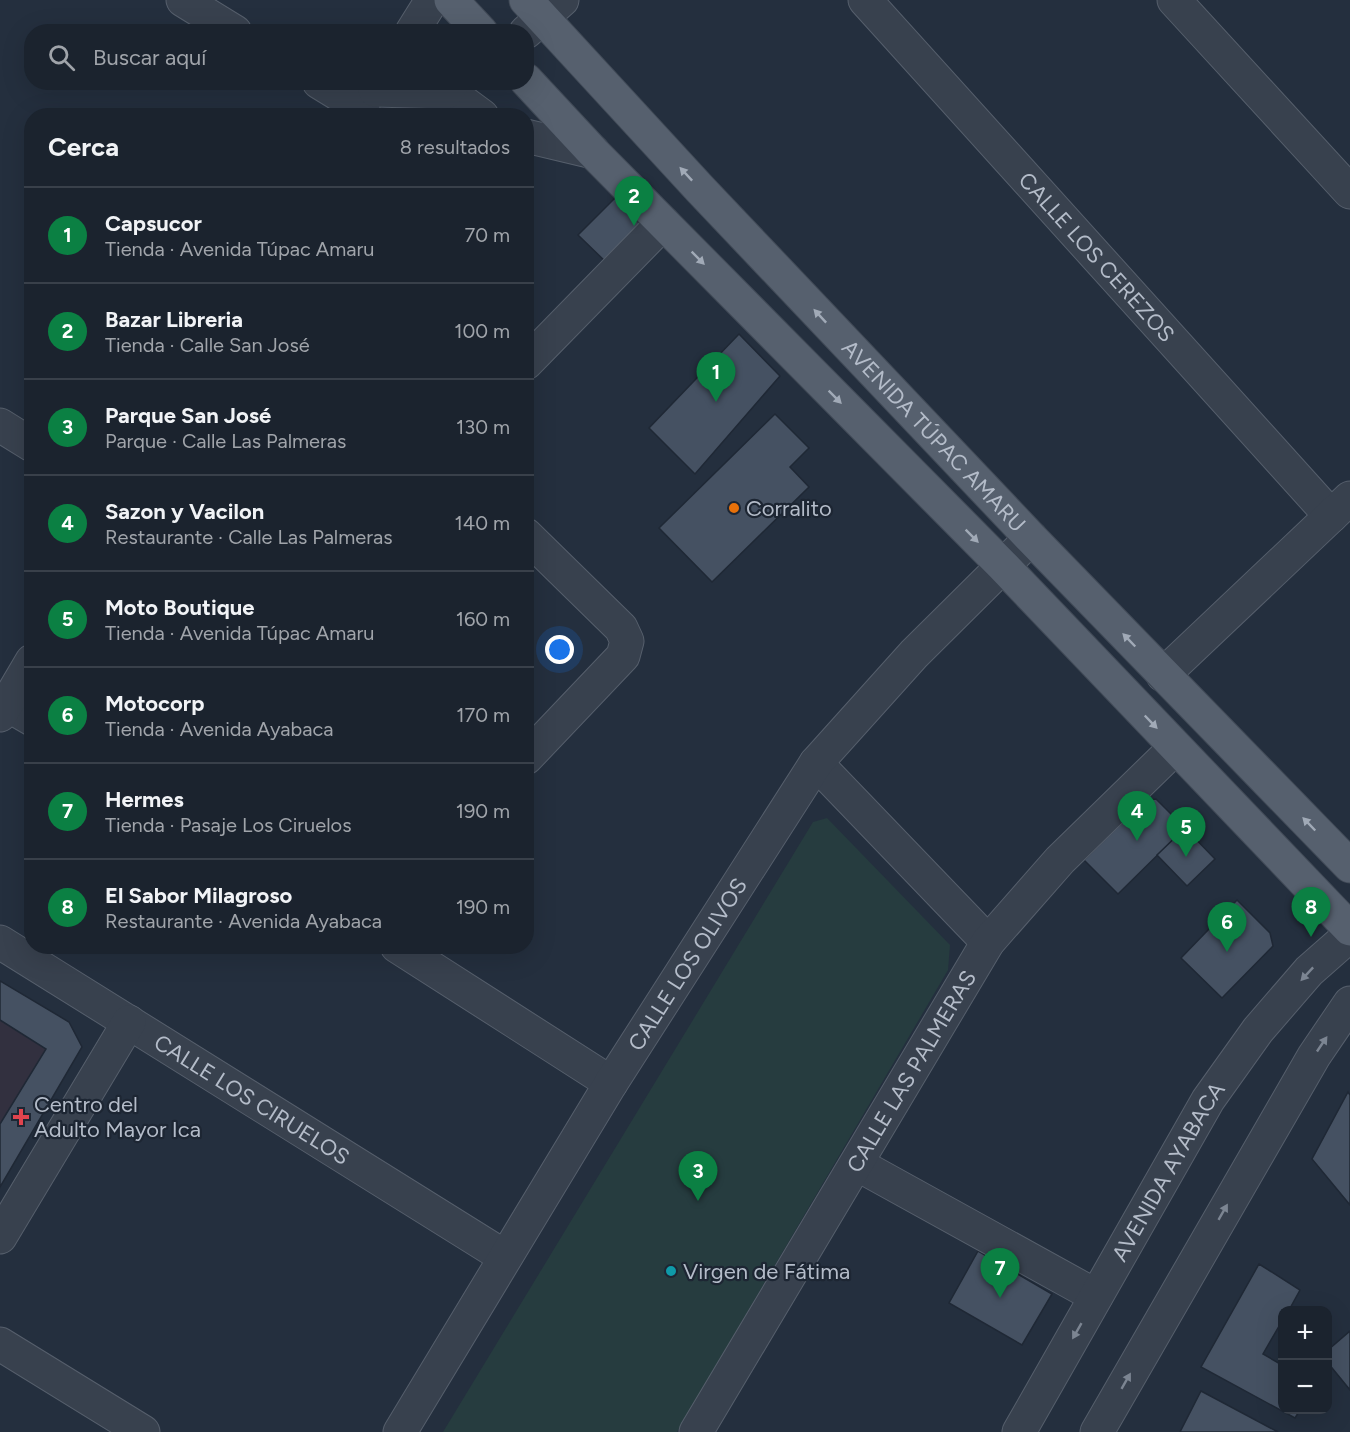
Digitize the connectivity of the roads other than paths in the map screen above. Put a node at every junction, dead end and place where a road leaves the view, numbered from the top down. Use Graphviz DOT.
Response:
graph roads {
  1 [pos="183,0"];
  2 [pos="432,0"];
  3 [pos="451,0"];
  4 [pos="865,0"];
  5 [pos="1174,0"];
  6 [pos="539,12"];
  7 [pos="222,24"];
  8 [pos="417,24"];
  9 [pos="474,24"];
  10 [pos="534,89"];
  11 [pos="343,90"];
  12 [pos="422,90"];
  13 [pos="450,90"];
  14 [pos="369,99"];
  15 [pos="472,108"];
  16 [pos="534,138"];
  17 [pos="593,152"];
  18 [pos="1350,192"];
  19 [pos="663,223"];
  20 [pos="534,355"];
  21 [pos="0,425"];
  22 [pos="24,440"];
  23 [pos="1340,507"];
  24 [pos="1031,538"];
  25 [pos="534,543"];
  26 [pos="1002,565"];
  27 [pos="1163,675"];
  28 [pos="24,682"];
  29 [pos="12,713"];
  30 [pos="1175,748"];
  31 [pos="534,750"];
  32 [pos="816,763"];
  33 [pos="1350,866"];
  34 [pos="1350,929"];
  35 [pos="1350,935"];
  36 [pos="0,942"];
  37 [pos="988,942"];
  38 [pos="409,954"];
  39 [pos="1350,1004"];
  40 [pos="129,1022"];
  41 [pos="611,1083"];
  42 [pos="858,1164"];
  43 [pos="0,1237"];
  44 [pos="505,1257"];
  45 [pos="1096,1296"];
  46 [pos="0,1344"];
  47 [pos="143,1432"];
  48 [pos="400,1432"];
  49 [pos="696,1432"];
  50 [pos="1019,1432"];
  51 [pos="1097,1432"];
  1 -- 7 [label="street"];
  2 -- 8 [label="street"];
  3 -- 9 [label="main road"];
  4 -- 23 [label="street, CALLE LOS CEREZOS"];
  5 -- 18 [label="street"];
  24 -- 6 [label="main road, AVENIDA TÚPAC AMARU, one-way"];
  10 -- 17 [label="main road, AVENIDA TÚPAC AMARU"];
  11 -- 14 [label="street"];
  12 -- 14 [label="street"];
  13 -- 15 [label="street"];
  16 -- 17 [label="street"];
  17 -- 19 [label="main road, AVENIDA TÚPAC AMARU"];
  19 -- 20 [label="street"];
  19 -- 26 [label="main road, AVENIDA TÚPAC AMARU, one-way"];
  21 -- 22 [label="street"];
  23 -- 27 [label="street"];
  24 -- 26 [label="street, CALLE LOS OLIVOS"];
  27 -- 24 [label="main road, AVENIDA TÚPAC AMARU, one-way"];
  25 -- 31 [label="street"];
  26 -- 30 [label="main road, AVENIDA TÚPAC AMARU, one-way"];
  26 -- 32 [label="street, CALLE LOS OLIVOS"];
  33 -- 27 [label="main road, AVENIDA TÚPAC AMARU, one-way"];
  28 -- 29 [label="street"];
  30 -- 34 [label="main road, AVENIDA TÚPAC AMARU"];
  30 -- 37 [label="street, CALLE LAS PALMERAS"];
  32 -- 37 [label="street"];
  32 -- 41 [label="street, CALLE LOS OLIVOS"];
  35 -- 45 [label="street, AVENIDA AYABACA, one-way"];
  36 -- 40 [label="street, CALLE LOS CIRUELOS"];
  37 -- 42 [label="street, CALLE LAS PALMERAS"];
  38 -- 41 [label="street"];
  51 -- 39 [label="street, one-way"];
  40 -- 43 [label="street"];
  40 -- 44 [label="street, CALLE LOS CIRUELOS"];
  41 -- 44 [label="street, CALLE LOS OLIVOS"];
  42 -- 45 [label="street"];
  42 -- 49 [label="street, CALLE LAS PALMERAS"];
  44 -- 48 [label="street, CALLE LOS OLIVOS"];
  45 -- 50 [label="street, AVENIDA AYABACA, one-way"];
  46 -- 47 [label="street"];
}
